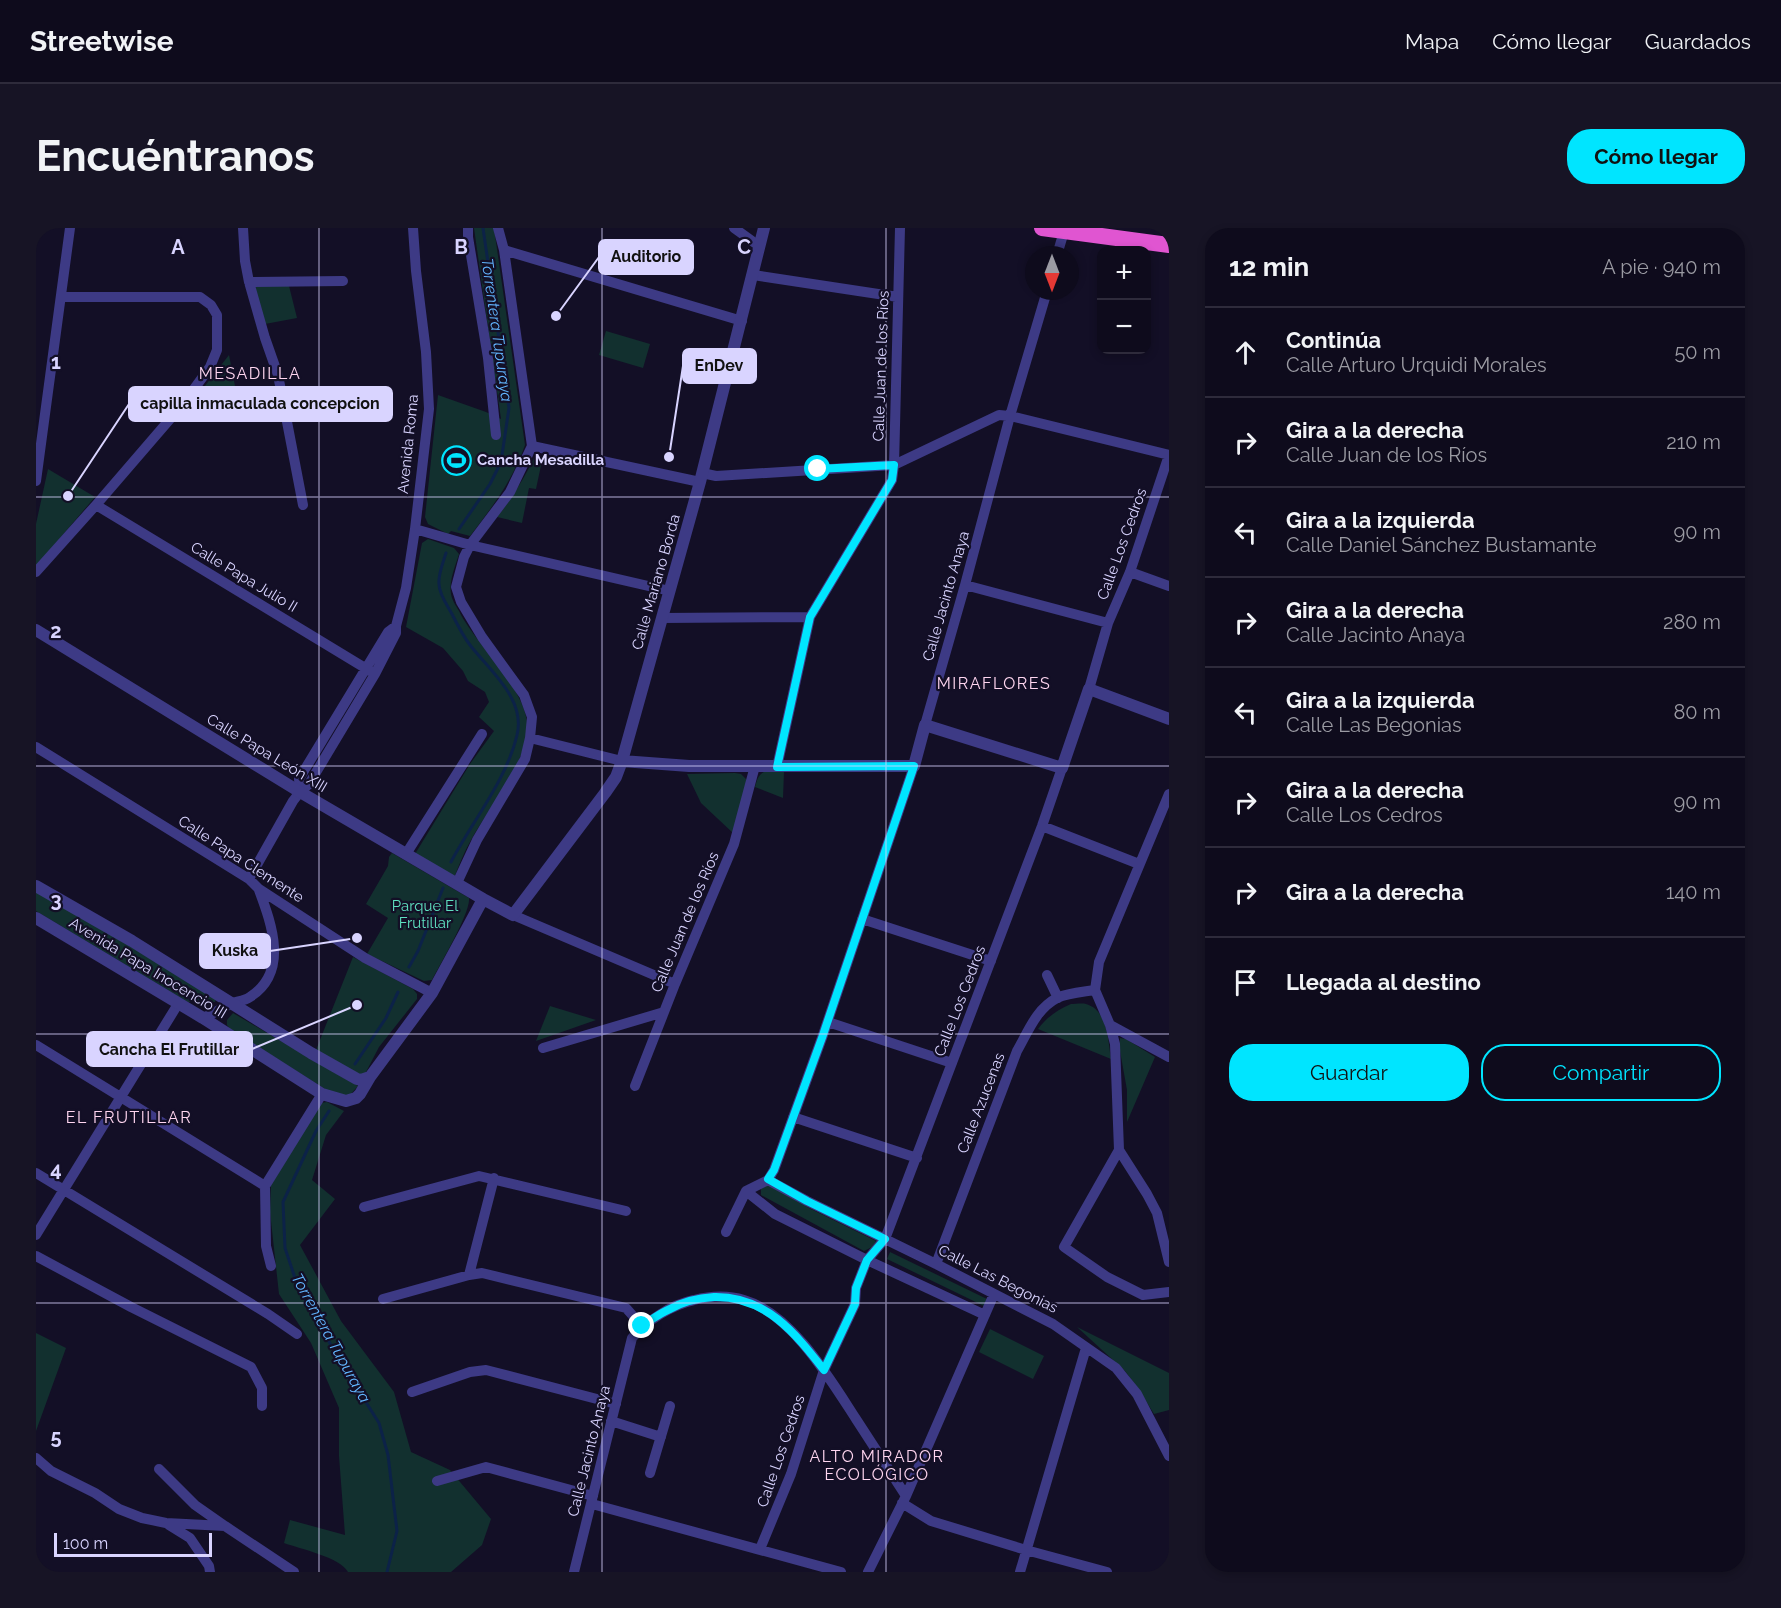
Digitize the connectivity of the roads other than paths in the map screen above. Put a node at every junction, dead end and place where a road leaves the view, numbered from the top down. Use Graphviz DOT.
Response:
graph roads {
  1 [pos="70,228"];
  2 [pos="243,228"];
  3 [pos="413,228"];
  4 [pos="468,228"];
  5 [pos="498,228"];
  6 [pos="734,228"];
  7 [pos="764,228"];
  8 [pos="900,228"];
  9 [pos="1042,228"];
  10 [pos="1064,229"];
  11 [pos="1169,245"];
  12 [pos="759,246"];
  13 [pos="1059,246"];
  14 [pos="504,250"];
  15 [pos="753,275"];
  16 [pos="343,280"];
  17 [pos="249,282"];
  18 [pos="61,297"];
  19 [pos="898,297"];
  20 [pos="1044,300"];
  21 [pos="742,321"];
  22 [pos="1010,416"];
  23 [pos="496,435"];
  24 [pos="532,446"];
  25 [pos="1169,455"];
  26 [pos="894,465"];
  27 [pos="701,477"];
  28 [pos="36,481"];
  29 [pos="96,505"];
  30 [pos="303,505"];
  31 [pos="415,529"];
  32 [pos="470,545"];
  33 [pos="36,572"];
  34 [pos="1130,572"];
  35 [pos="965,585"];
  36 [pos="1169,586"];
  37 [pos="669,591"];
  38 [pos="810,617"];
  39 [pos="662,618"];
  40 [pos="1108,623"];
  41 [pos="36,630"];
  42 [pos="370,671"];
  43 [pos="1089,689"];
  44 [pos="1169,719"];
  45 [pos="925,725"];
  46 [pos="482,734"];
  47 [pos="530,738"];
  48 [pos="36,747"];
  49 [pos="622,761"];
  50 [pos="755,766"];
  51 [pos="914,766"];
  52 [pos="777,767"];
  53 [pos="1062,768"];
  54 [pos="300,792"];
  55 [pos="1169,794"];
  56 [pos="1164,821"];
  57 [pos="1042,826"];
  58 [pos="406,854"];
  59 [pos="1139,864"];
  60 [pos="249,879"];
  61 [pos="457,883"];
  62 [pos="36,886"];
  63 [pos="259,890"];
  64 [pos="483,899"];
  65 [pos="513,915"];
  66 [pos="36,918"];
  67 [pos="862,919"];
  68 [pos="991,961"];
  69 [pos="1047,975"];
  70 [pos="675,984"];
  71 [pos="1095,990"];
  72 [pos="432,993"];
  73 [pos="1058,998"];
  74 [pos="233,1003"];
  75 [pos="178,1004"];
  76 [pos="664,1012"];
  77 [pos="203,1018"];
  78 [pos="828,1022"];
  79 [pos="1110,1025"];
  80 [pos="36,1045"];
  81 [pos="543,1048"];
  82 [pos="1169,1057"];
  83 [pos="952,1063"];
  84 [pos="370,1077"];
  85 [pos="635,1086"];
  86 [pos="322,1094"];
  87 [pos="121,1097"];
  88 [pos="793,1118"];
  89 [pos="1119,1150"];
  90 [pos="916,1158"];
  91 [pos="36,1173"];
  92 [pos="494,1178"];
  93 [pos="768,1179"];
  94 [pos="265,1186"];
  95 [pos="64,1190"];
  96 [pos="746,1191"];
  97 [pos="364,1207"];
  98 [pos="627,1210"];
  99 [pos="1165,1230"];
  100 [pos="726,1232"];
  101 [pos="36,1235"];
  102 [pos="885,1239"];
  103 [pos="36,1256"];
  104 [pos="867,1260"];
  105 [pos="1169,1262"];
  106 [pos="936,1264"];
  107 [pos="271,1266"];
  108 [pos="469,1275"];
  109 [pos="1169,1292"];
  110 [pos="994,1294"];
  111 [pos="383,1299"];
  112 [pos="985,1316"];
  113 [pos="642,1326"];
  114 [pos="297,1334"];
  115 [pos="1086,1348"];
  116 [pos="824,1370"];
  117 [pos="412,1392"];
  118 [pos="616,1404"];
  119 [pos="262,1406"];
  120 [pos="670,1406"];
  121 [pos="611,1421"];
  122 [pos="661,1437"];
  123 [pos="1169,1456"];
  124 [pos="36,1458"];
  125 [pos="159,1469"];
  126 [pos="650,1473"];
  127 [pos="437,1481"];
  128 [pos="904,1499"];
  129 [pos="593,1500"];
  130 [pos="166,1523"];
  131 [pos="225,1526"];
  132 [pos="760,1549"];
  133 [pos="1026,1550"];
  134 [pos="210,1572"];
  135 [pos="294,1572"];
  136 [pos="574,1572"];
  137 [pos="841,1572"];
  138 [pos="868,1572"];
  139 [pos="1020,1572"];
  140 [pos="1107,1572"];
  1 -- 18 [label="street"];
  2 -- 17 [label="street"];
  3 -- 31 [label="street, Avenida Roma"];
  4 -- 23 [label="street"];
  5 -- 14 [label="street"];
  6 -- 12 [label="street"];
  7 -- 12 [label="street, Calle Mariano Borda"];
  8 -- 19 [label="street, Calle Juan de los Ríos"];
  9 -- 10 [label="highway"];
  10 -- 11 [label="highway"];
  10 -- 13 [label="street"];
  12 -- 15 [label="street, Calle Mariano Borda"];
  14 -- 21 [label="street"];
  14 -- 24 [label="street"];
  15 -- 19 [label="street"];
  15 -- 21 [label="street, Calle Mariano Borda"];
  16 -- 17 [label="street"];
  17 -- 30 [label="street"];
  18 -- 28 [label="street"];
  18 -- 29 [label="street"];
  19 -- 26 [label="street, Calle Juan de los Ríos"];
  20 -- 22 [label="street, Calle Jacinto Anaya"];
  21 -- 27 [label="street, Calle Mariano Borda"];
  22 -- 25 [label="street"];
  22 -- 26 [label="street"];
  22 -- 35 [label="street, Calle Jacinto Anaya"];
  24 -- 27 [label="street"];
  24 -- 32 [label="street"];
  25 -- 34 [label="street, Calle Los Cedros"];
  26 -- 27 [label="street"];
  26 -- 38 [label="street, Calle Juan de los Ríos"];
  27 -- 37 [label="street, Calle Mariano Borda"];
  29 -- 33 [label="street"];
  29 -- 42 [label="street, Calle Papa Julio II"];
  31 -- 32 [label="street"];
  31 -- 42 [label="street, Avenida Roma"];
  32 -- 37 [label="street"];
  32 -- 47 [label="street"];
  34 -- 36 [label="street"];
  34 -- 40 [label="street, Calle Los Cedros"];
  35 -- 40 [label="street"];
  35 -- 45 [label="street, Calle Jacinto Anaya"];
  37 -- 39 [label="street, Calle Mariano Borda"];
  38 -- 39 [label="street"];
  38 -- 52 [label="street, Calle Juan de los Ríos"];
  39 -- 49 [label="street, Calle Mariano Borda"];
  40 -- 43 [label="street, Calle Los Cedros"];
  41 -- 54 [label="street, Calle Papa León XIII"];
  42 -- 54 [label="street, Avenida Roma"];
  43 -- 44 [label="street"];
  43 -- 53 [label="street, Calle Los Cedros"];
  45 -- 51 [label="street, Calle Jacinto Anaya"];
  45 -- 53 [label="street"];
  46 -- 58 [label="street"];
  47 -- 49 [label="street"];
  47 -- 61 [label="street"];
  48 -- 60 [label="street, Calle Papa Clemente"];
  49 -- 50 [label="street"];
  49 -- 65 [label="street, Calle Mariano Borda"];
  50 -- 52 [label="street"];
  50 -- 70 [label="street, Calle Juan de los Ríos"];
  51 -- 52 [label="street"];
  51 -- 67 [label="street, Calle Jacinto Anaya"];
  53 -- 57 [label="street, Calle Los Cedros"];
  54 -- 58 [label="street, Calle Papa León XIII"];
  54 -- 60 [label="street, Avenida Roma"];
  55 -- 56 [label="street"];
  56 -- 59 [label="street"];
  57 -- 59 [label="street"];
  57 -- 68 [label="street, Calle Los Cedros"];
  58 -- 61 [label="street, Calle Papa León XIII"];
  59 -- 71 [label="street"];
  60 -- 63 [label="street, Calle Papa Clemente"];
  61 -- 64 [label="street, Calle Papa León XIII"];
  62 -- 74 [label="street, Avenida Papa Inocencio III"];
  63 -- 72 [label="street, Calle Papa Clemente"];
  63 -- 74 [label="street"];
  64 -- 65 [label="street, Calle Papa León XIII"];
  64 -- 72 [label="street"];
  65 -- 70 [label="street"];
  66 -- 75 [label="street, Avenida Papa Inocencio III"];
  67 -- 68 [label="street"];
  67 -- 78 [label="street, Calle Jacinto Anaya"];
  68 -- 83 [label="street, Calle Los Cedros"];
  69 -- 73 [label="street"];
  70 -- 76 [label="street, Calle Juan de los Ríos"];
  71 -- 73 [label="street, Calle Azucenas"];
  71 -- 79 [label="street"];
  72 -- 84 [label="street"];
  73 -- 106 [label="street, Calle Azucenas"];
  74 -- 77 [label="street"];
  74 -- 84 [label="street, Avenida Papa Inocencio III"];
  75 -- 77 [label="street, Avenida Papa Inocencio III"];
  75 -- 87 [label="street"];
  76 -- 81 [label="street"];
  76 -- 85 [label="street, Calle Juan de los Ríos"];
  77 -- 86 [label="street, Avenida Papa Inocencio III"];
  78 -- 83 [label="street"];
  78 -- 88 [label="street, Calle Jacinto Anaya"];
  79 -- 82 [label="street"];
  79 -- 89 [label="street"];
  80 -- 87 [label="street"];
  83 -- 90 [label="street, Calle Los Cedros"];
  84 -- 86 [label="street, Avenida Papa Inocencio III"];
  86 -- 94 [label="street"];
  87 -- 94 [label="street"];
  87 -- 95 [label="street"];
  88 -- 90 [label="street"];
  88 -- 93 [label="street, Calle Jacinto Anaya"];
  89 -- 99 [label="street"];
  89 -- 109 [label="street"];
  90 -- 102 [label="street, Calle Los Cedros"];
  91 -- 95 [label="street"];
  92 -- 97 [label="street"];
  92 -- 98 [label="street"];
  92 -- 108 [label="street"];
  93 -- 96 [label="street"];
  93 -- 102 [label="street, Calle Las Begonias"];
  94 -- 107 [label="street"];
  95 -- 101 [label="street"];
  95 -- 114 [label="street"];
  96 -- 100 [label="street"];
  96 -- 104 [label="street"];
  99 -- 105 [label="street"];
  102 -- 104 [label="street, Calle Los Cedros"];
  102 -- 106 [label="street, Calle Las Begonias"];
  103 -- 119 [label="street"];
  104 -- 112 [label="street"];
  104 -- 116 [label="street, Calle Los Cedros"];
  106 -- 110 [label="street, Calle Las Begonias"];
  108 -- 111 [label="street"];
  108 -- 113 [label="street"];
  110 -- 112 [label="street"];
  110 -- 115 [label="street, Calle Las Begonias"];
  112 -- 128 [label="street"];
  113 -- 116 [label="street"];
  113 -- 118 [label="street, Calle Jacinto Anaya"];
  115 -- 123 [label="street, Calle Las Begonias"];
  115 -- 133 [label="street"];
  116 -- 128 [label="street"];
  116 -- 132 [label="street, Calle Los Cedros"];
  117 -- 118 [label="street"];
  118 -- 121 [label="street, Calle Jacinto Anaya"];
  120 -- 122 [label="street"];
  121 -- 122 [label="street"];
  121 -- 129 [label="street, Calle Jacinto Anaya"];
  122 -- 126 [label="street"];
  124 -- 130 [label="street"];
  125 -- 131 [label="street"];
  127 -- 129 [label="street"];
  128 -- 133 [label="street"];
  128 -- 138 [label="street"];
  129 -- 132 [label="street"];
  129 -- 136 [label="street, Calle Jacinto Anaya"];
  130 -- 131 [label="street"];
  130 -- 134 [label="street"];
  131 -- 135 [label="street"];
  132 -- 137 [label="street"];
  133 -- 139 [label="street"];
  133 -- 140 [label="street"];
}
